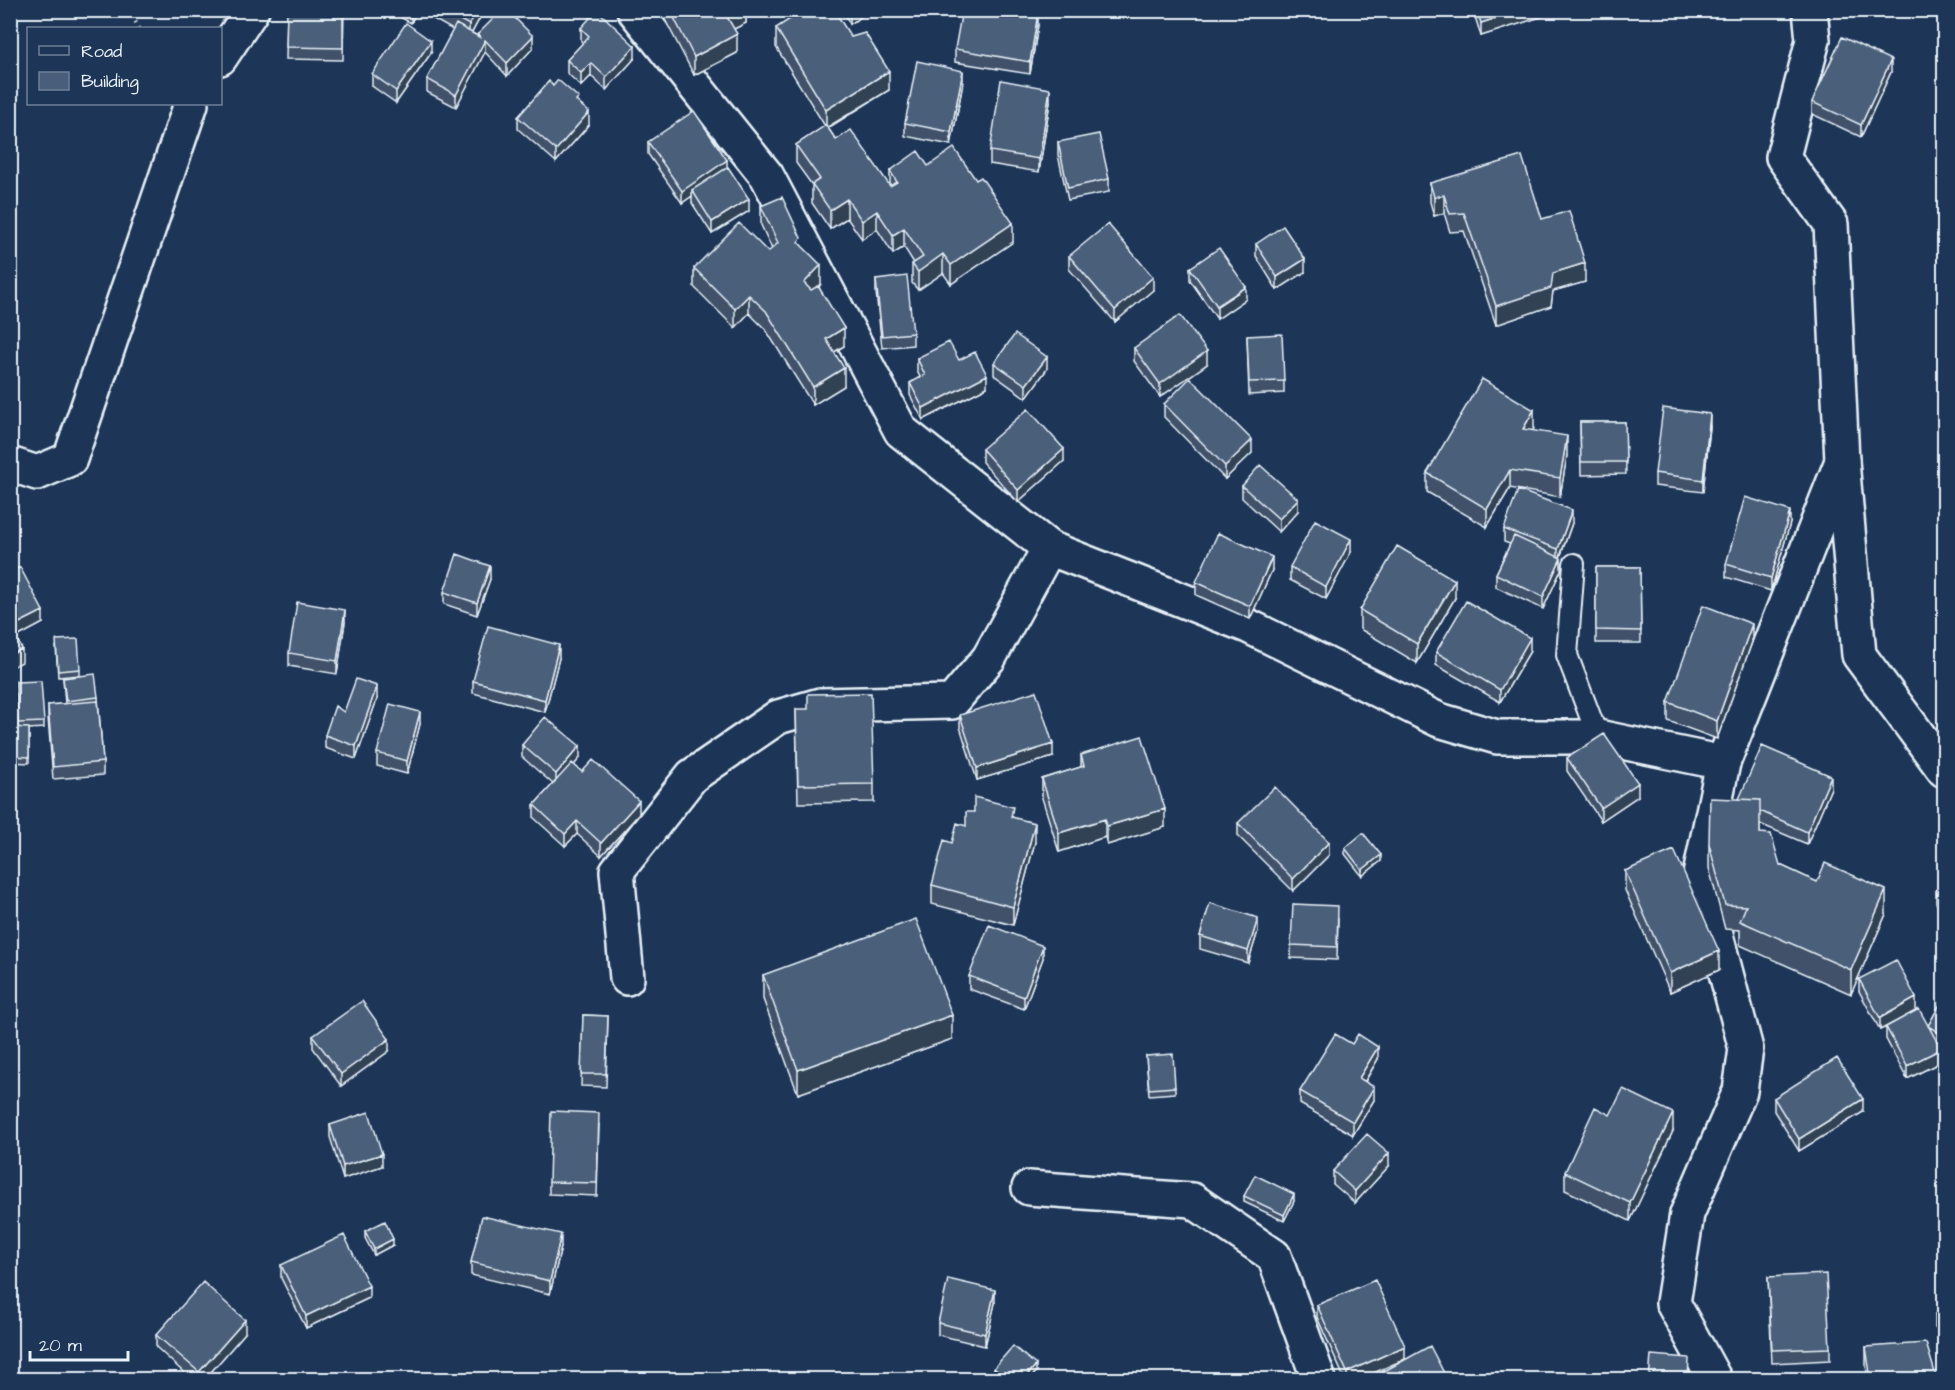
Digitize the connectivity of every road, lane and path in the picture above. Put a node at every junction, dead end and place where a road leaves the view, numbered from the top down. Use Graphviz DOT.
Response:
graph roads {
  1 [pos="133,10"];
  2 [pos="252,10"];
  3 [pos="634,10"];
  4 [pos="1810,10"];
  5 [pos="138,27"];
  6 [pos="222,55"];
  7 [pos="191,105"];
  8 [pos="1842,461"];
  9 [pos="10,464"];
  10 [pos="1049,548"];
  11 [pos="1574,564"];
  12 [pos="1598,737"];
  13 [pos="1723,763"];
  14 [pos="1944,770"];
  15 [pos="627,978"];
  16 [pos="1029,1188"];
  17 [pos="1319,1380"];
  18 [pos="1715,1380"];
  1 -- 5 [label="path"];
  2 -- 6 [label="street"];
  3 -- 10 [label="street"];
  4 -- 8 [label="street"];
  7 -- 9 [label="street"];
  8 -- 13 [label="street"];
  8 -- 14 [label="street"];
  10 -- 12 [label="street"];
  10 -- 15 [label="street"];
  11 -- 12 [label="lane"];
  12 -- 13 [label="street"];
  13 -- 18 [label="street"];
  16 -- 17 [label="street"];
}
